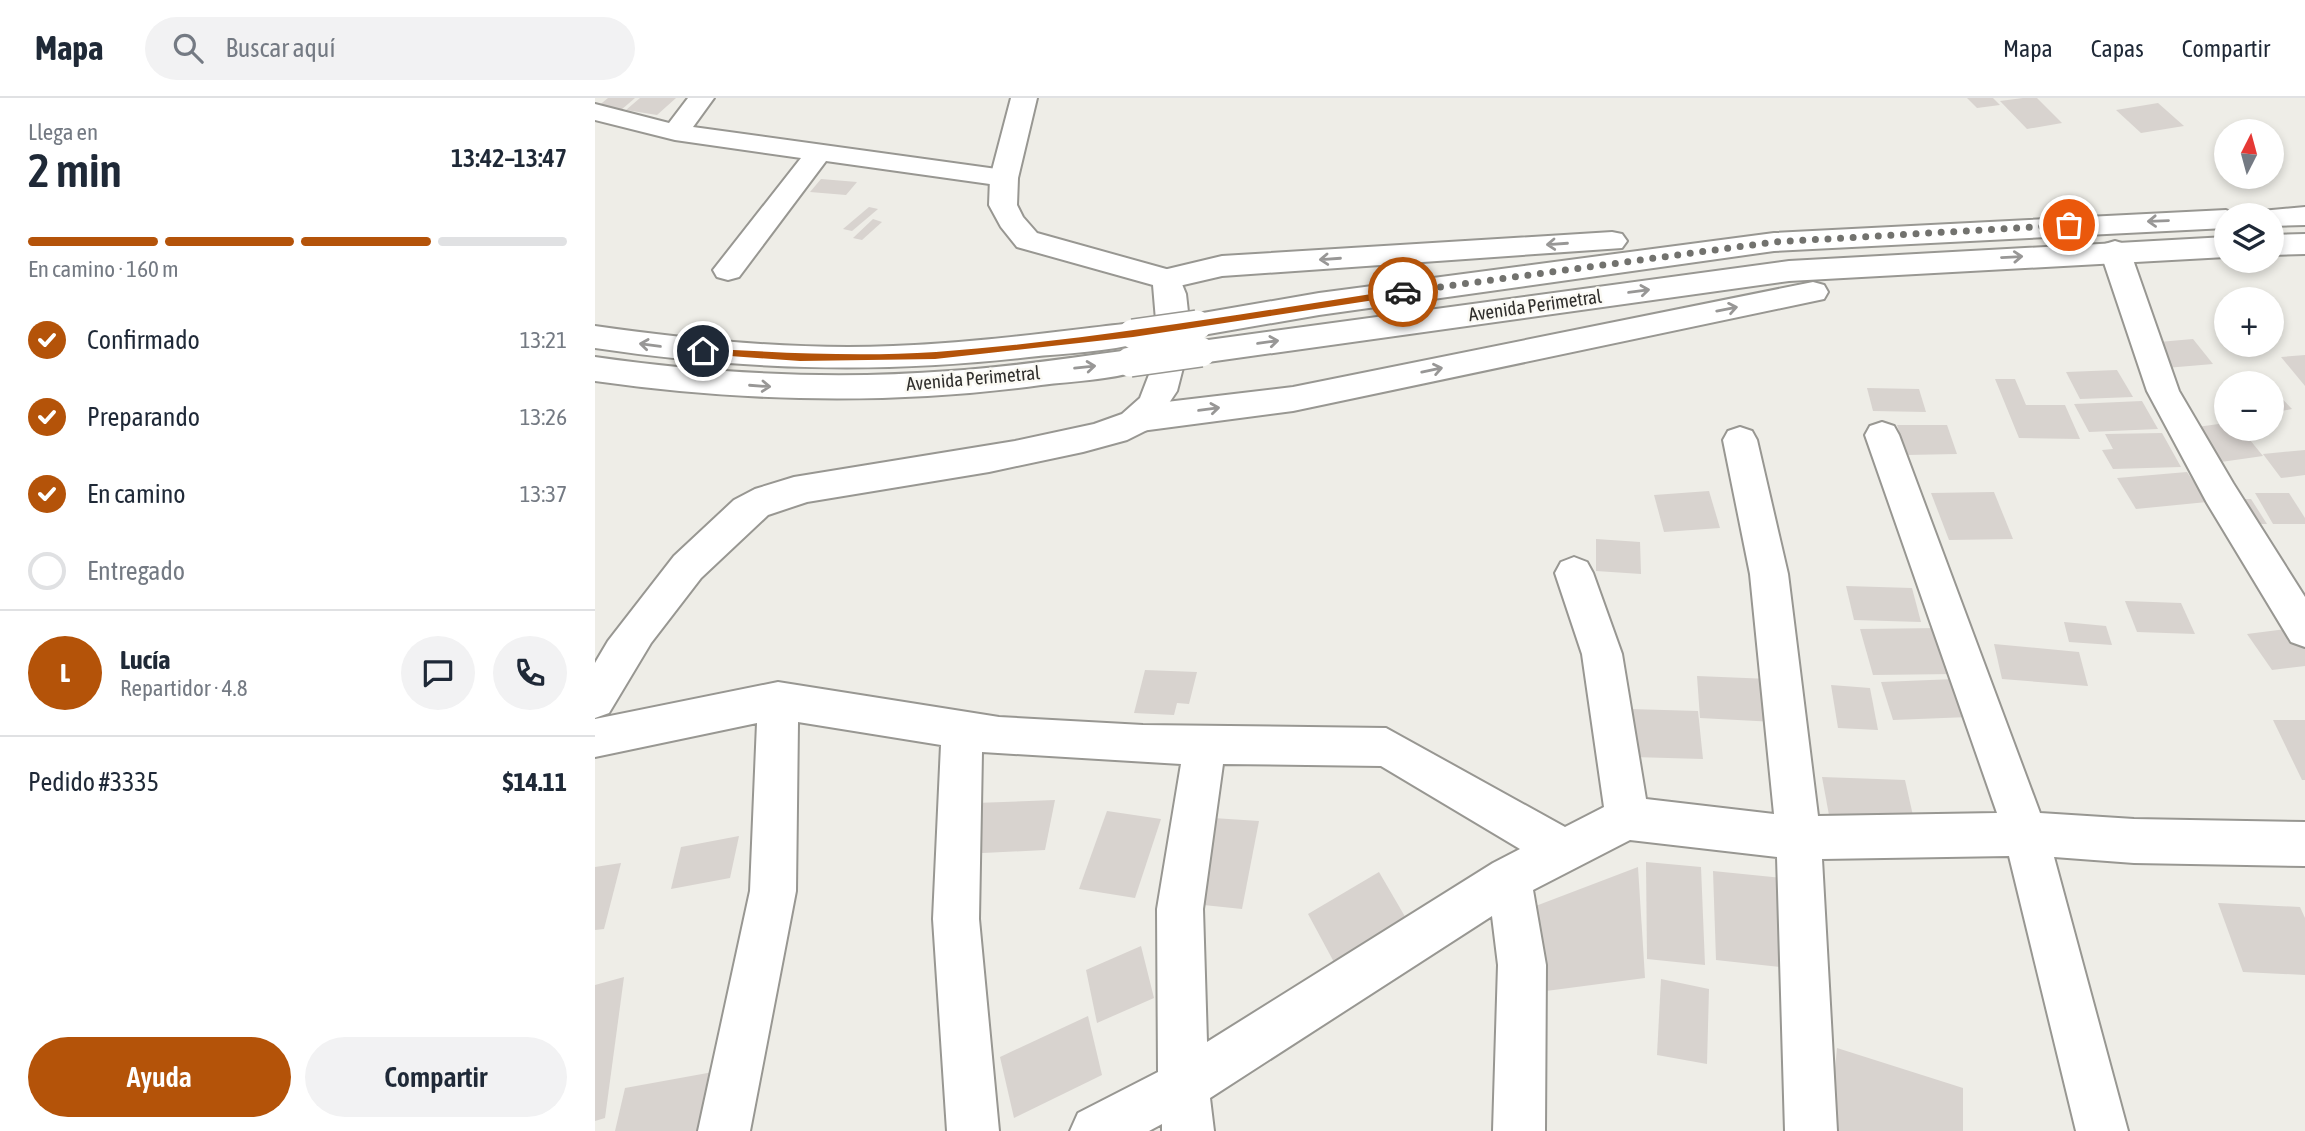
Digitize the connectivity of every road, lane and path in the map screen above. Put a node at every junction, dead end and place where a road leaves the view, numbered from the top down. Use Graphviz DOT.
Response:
graph roads {
  1 [pos="701,98"];
  2 [pos="1024,98"];
  3 [pos="595,112"];
  4 [pos="675,132"];
  5 [pos="820,151"];
  6 [pos="1005,178"];
  7 [pos="2305,216"];
  8 [pos="2284,217"];
  9 [pos="2214,220"];
  10 [pos="1894,234"];
  11 [pos="2305,244"];
  12 [pos="2284,245"];
  13 [pos="2214,247"];
  14 [pos="2115,251"];
  15 [pos="1976,259"];
  16 [pos="728,270"];
  17 [pos="1166,279"];
  18 [pos="595,337"];
  19 [pos="1199,339"];
  20 [pos="1132,348"];
  21 [pos="595,369"];
  22 [pos="1141,418"];
  23 [pos="1882,435"];
  24 [pos="1740,440"];
  25 [pos="1574,573"];
  26 [pos="2305,629"];
  27 [pos="595,700"];
  28 [pos="778,700"];
  29 [pos="962,731"];
  30 [pos="595,738"];
  31 [pos="1205,745"];
  32 [pos="1627,818"];
  33 [pos="2026,834"];
  34 [pos="1799,838"];
  35 [pos="2305,844"];
  36 [pos="1565,851"];
  37 [pos="1509,879"];
  38 [pos="1183,1086"];
  39 [pos="724,1131"];
  40 [pos="974,1131"];
  41 [pos="1095,1131"];
  42 [pos="1188,1131"];
  43 [pos="1519,1131"];
  44 [pos="1811,1131"];
  45 [pos="2102,1131"];
  1 -- 4 [label="street"];
  2 -- 6 [label="street"];
  3 -- 4 [label="street"];
  4 -- 5 [label="street"];
  5 -- 6 [label="street"];
  5 -- 16 [label="street"];
  6 -- 17 [label="street"];
  7 -- 8 [label="street"];
  9 -- 10 [label="street, Avenida Perimetral, one-way"];
  10 -- 17 [label="street, one-way"];
  10 -- 19 [label="street, Avenida Perimetral"];
  11 -- 12 [label="street"];
  13 -- 14 [label="street, Avenida Perimetral"];
  15 -- 14 [label="street, Avenida Perimetral, one-way"];
  14 -- 26 [label="street"];
  19 -- 15 [label="street, Avenida Perimetral, one-way"];
  22 -- 15 [label="street, one-way"];
  17 -- 22 [label="street"];
  20 -- 18 [label="street, Avenida Perimetral, one-way"];
  19 -- 20 [label="street, Avenida Perimetral, bridge"];
  21 -- 20 [label="street, Avenida Perimetral, one-way"];
  22 -- 27 [label="street"];
  23 -- 33 [label="street"];
  24 -- 34 [label="street"];
  25 -- 32 [label="street"];
  28 -- 29 [label="street"];
  28 -- 30 [label="street"];
  28 -- 39 [label="street"];
  29 -- 31 [label="street"];
  29 -- 40 [label="street"];
  31 -- 36 [label="street"];
  31 -- 38 [label="street"];
  32 -- 34 [label="street"];
  32 -- 36 [label="street"];
  33 -- 34 [label="street"];
  33 -- 35 [label="street"];
  33 -- 45 [label="street"];
  34 -- 44 [label="street"];
  36 -- 37 [label="street"];
  37 -- 38 [label="street"];
  37 -- 43 [label="street"];
  38 -- 41 [label="street"];
  38 -- 42 [label="street"];
}
